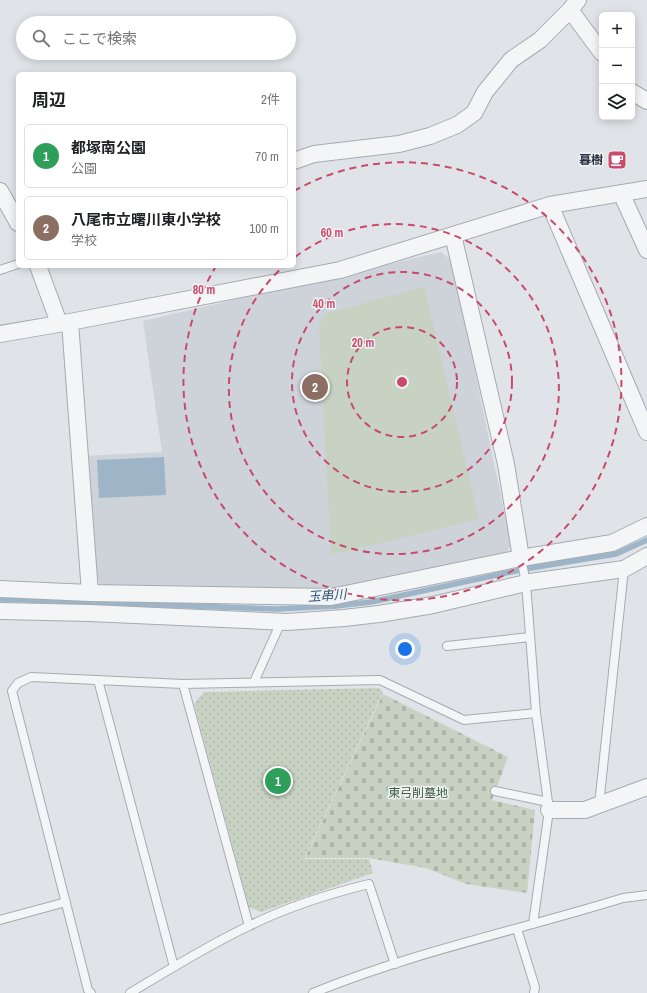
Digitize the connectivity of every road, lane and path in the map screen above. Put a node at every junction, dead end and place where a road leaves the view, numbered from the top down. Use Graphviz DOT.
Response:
graph roads {
  1 [pos="574,5"];
  2 [pos="599,48"];
  3 [pos="635,94"];
  4 [pos="647,101"];
  5 [pos="296,160"];
  6 [pos="647,189"];
  7 [pos="0,191"];
  8 [pos="621,193"];
  9 [pos="550,205"];
  10 [pos="11,220"];
  11 [pos="453,235"];
  12 [pos="647,250"];
  13 [pos="16,265"];
  14 [pos="39,268"];
  15 [pos="0,270"];
  16 [pos="64,323"];
  17 [pos="0,334"];
  18 [pos="646,426"];
  19 [pos="647,526"];
  20 [pos="647,556"];
  21 [pos="521,558"];
  22 [pos="624,569"];
  23 [pos="526,583"];
  24 [pos="0,589"];
  25 [pos="90,593"];
  26 [pos="0,611"];
  27 [pos="281,622"];
  28 [pos="530,637"];
  29 [pos="447,646"];
  30 [pos="98,680"];
  31 [pos="254,682"];
  32 [pos="183,684"];
  33 [pos="536,713"];
  34 [pos="647,787"];
  35 [pos="495,791"];
  36 [pos="599,805"];
  37 [pos="548,806"];
  38 [pos="647,895"];
  39 [pos="66,902"];
  40 [pos="0,920"];
  41 [pos="533,924"];
  42 [pos="249,926"];
  43 [pos="517,929"];
  44 [pos="395,964"];
  45 [pos="174,967"];
  46 [pos="91,993"];
  47 [pos="130,993"];
  48 [pos="313,993"];
  49 [pos="534,993"];
  1 -- 2 [label="street"];
  1 -- 5 [label="street"];
  3 -- 4 [label="street"];
  6 -- 8 [label="street"];
  7 -- 10 [label="street"];
  8 -- 9 [label="street"];
  8 -- 12 [label="street"];
  9 -- 11 [label="street"];
  9 -- 18 [label="street"];
  11 -- 16 [label="street"];
  11 -- 21 [label="street"];
  13 -- 15 [label="lane"];
  14 -- 16 [label="street"];
  16 -- 17 [label="street"];
  16 -- 25 [label="street"];
  19 -- 21 [label="street"];
  20 -- 22 [label="street"];
  21 -- 23 [label="lane"];
  21 -- 25 [label="street"];
  22 -- 23 [label="street"];
  22 -- 36 [label="lane"];
  23 -- 27 [label="street"];
  23 -- 28 [label="lane"];
  24 -- 25 [label="street"];
  26 -- 27 [label="street"];
  27 -- 31 [label="lane"];
  28 -- 29 [label="lane"];
  28 -- 33 [label="lane"];
  30 -- 32 [label="lane"];
  30 -- 39 [label="lane"];
  30 -- 45 [label="lane"];
  31 -- 32 [label="lane"];
  31 -- 33 [label="lane"];
  32 -- 42 [label="lane"];
  33 -- 37 [label="lane"];
  34 -- 36 [label="street"];
  35 -- 37 [label="lane"];
  36 -- 37 [label="street"];
  37 -- 41 [label="lane"];
  38 -- 41 [label="lane"];
  39 -- 40 [label="lane"];
  39 -- 46 [label="lane"];
  41 -- 43 [label="lane"];
  42 -- 44 [label="lane"];
  42 -- 45 [label="lane"];
  43 -- 44 [label="lane"];
  43 -- 49 [label="lane"];
  44 -- 48 [label="lane"];
  45 -- 47 [label="lane"];
}
